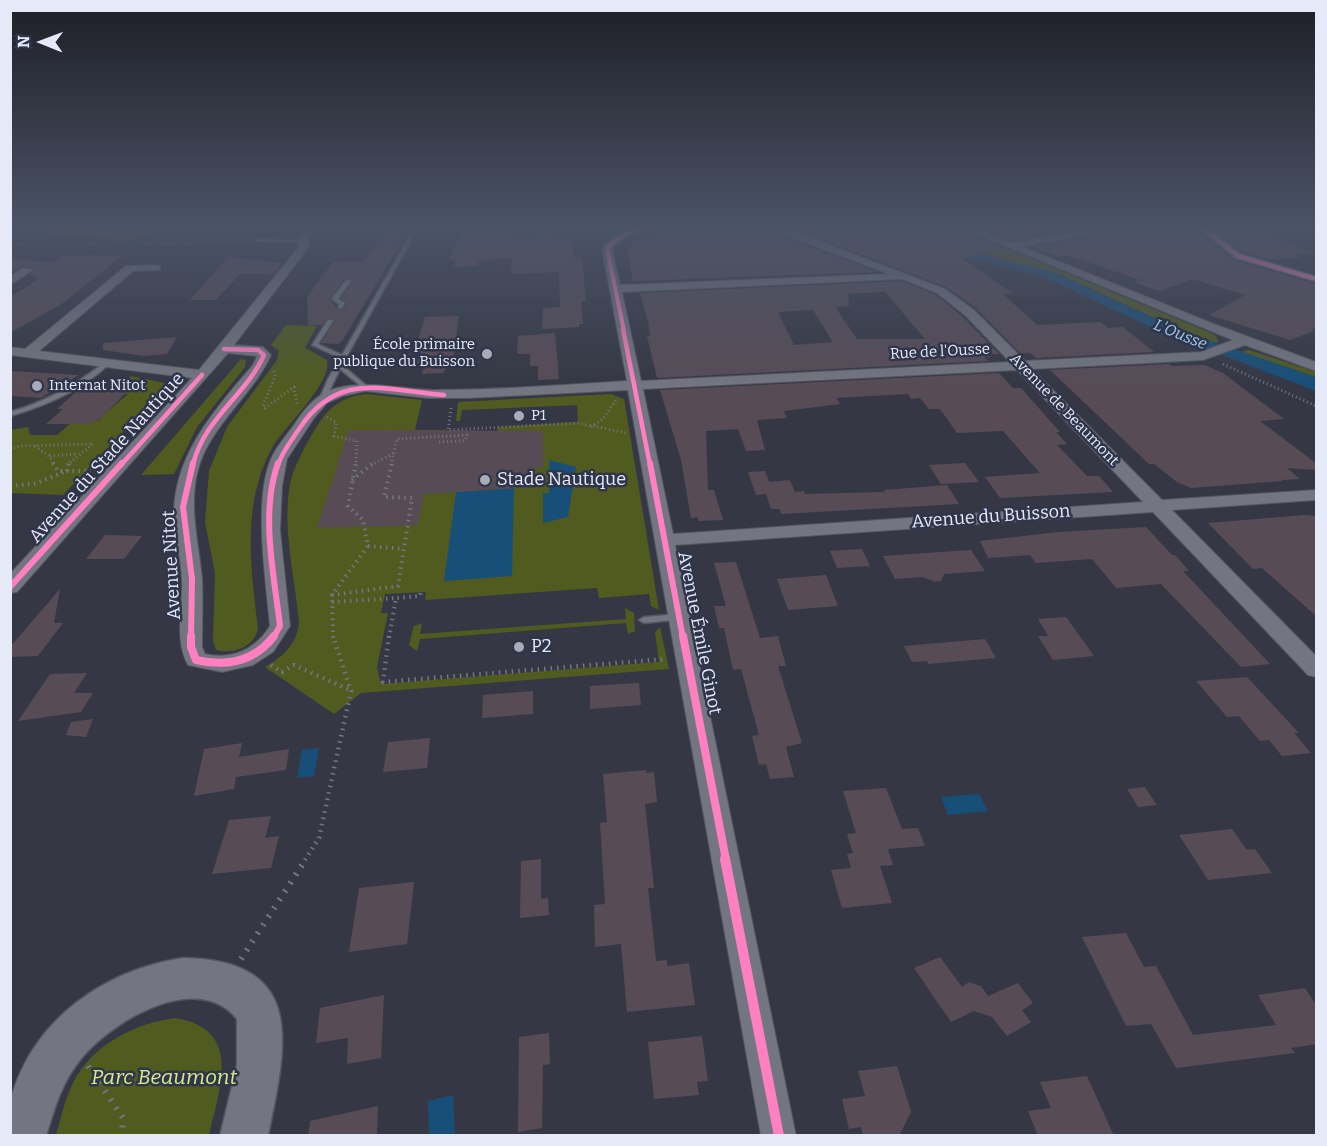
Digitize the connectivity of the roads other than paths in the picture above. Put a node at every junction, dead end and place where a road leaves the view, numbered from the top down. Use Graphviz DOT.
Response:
graph roads {
  1 [pos="116,279"];
  2 [pos="278,279"];
  3 [pos="387,279"];
  4 [pos="614,279"];
  5 [pos="829,279"];
  6 [pos="915,279"];
  7 [pos="1090,279"];
  8 [pos="348,281"];
  9 [pos="616,289"];
  10 [pos="340,306"];
  11 [pos="330,321"];
  12 [pos="1237,343"];
  13 [pos="224,349"];
  14 [pos="10,351"];
  15 [pos="28,354"];
  16 [pos="344,358"];
  17 [pos="106,364"];
  18 [pos="1019,364"];
  19 [pos="340,366"];
  20 [pos="1317,367"];
  21 [pos="202,375"];
  22 [pos="365,387"];
  23 [pos="627,391"];
  24 [pos="322,400"];
  25 [pos="10,414"];
  26 [pos="1317,495"];
  27 [pos="1157,506"];
  28 [pos="666,540"];
  29 [pos="10,588"];
  30 [pos="680,617"];
  31 [pos="644,620"];
  32 [pos="1317,669"];
  33 [pos="22,1136"];
  34 [pos="244,1136"];
  35 [pos="779,1136"];
  1 -- 15 [label="street"];
  2 -- 13 [label="street, Avenue du Stade Nautique"];
  3 -- 16 [label="lane"];
  4 -- 9 [label="street, Avenue Émile Ginot"];
  5 -- 9 [label="street"];
  6 -- 18 [label="street, Avenue de Beaumont"];
  7 -- 12 [label="street"];
  8 -- 10 [label="lane"];
  9 -- 23 [label="street, Avenue Émile Ginot"];
  11 -- 16 [label="lane"];
  12 -- 18 [label="street, Rue de l'Ousse"];
  12 -- 20 [label="street"];
  13 -- 21 [label="street, Avenue du Stade Nautique"];
  13 -- 24 [label="street, Avenue Nitot"];
  14 -- 15 [label="street"];
  15 -- 17 [label="street"];
  16 -- 19 [label="lane"];
  17 -- 21 [label="street"];
  17 -- 25 [label="lane"];
  18 -- 23 [label="street, Rue de l'Ousse"];
  18 -- 27 [label="street, Avenue de Beaumont"];
  19 -- 22 [label="lane"];
  19 -- 24 [label="lane"];
  21 -- 29 [label="street, Avenue du Stade Nautique"];
  22 -- 23 [label="street"];
  22 -- 24 [label="street"];
  23 -- 28 [label="street, Avenue Émile Ginot"];
  26 -- 27 [label="street, Avenue du Buisson"];
  27 -- 28 [label="street, Avenue du Buisson"];
  27 -- 32 [label="street, Avenue de Beaumont"];
  28 -- 30 [label="street, Avenue Émile Ginot"];
  30 -- 31 [label="lane"];
  30 -- 35 [label="street, Avenue Émile Ginot"];
  33 -- 34 [label="main road"];
}
